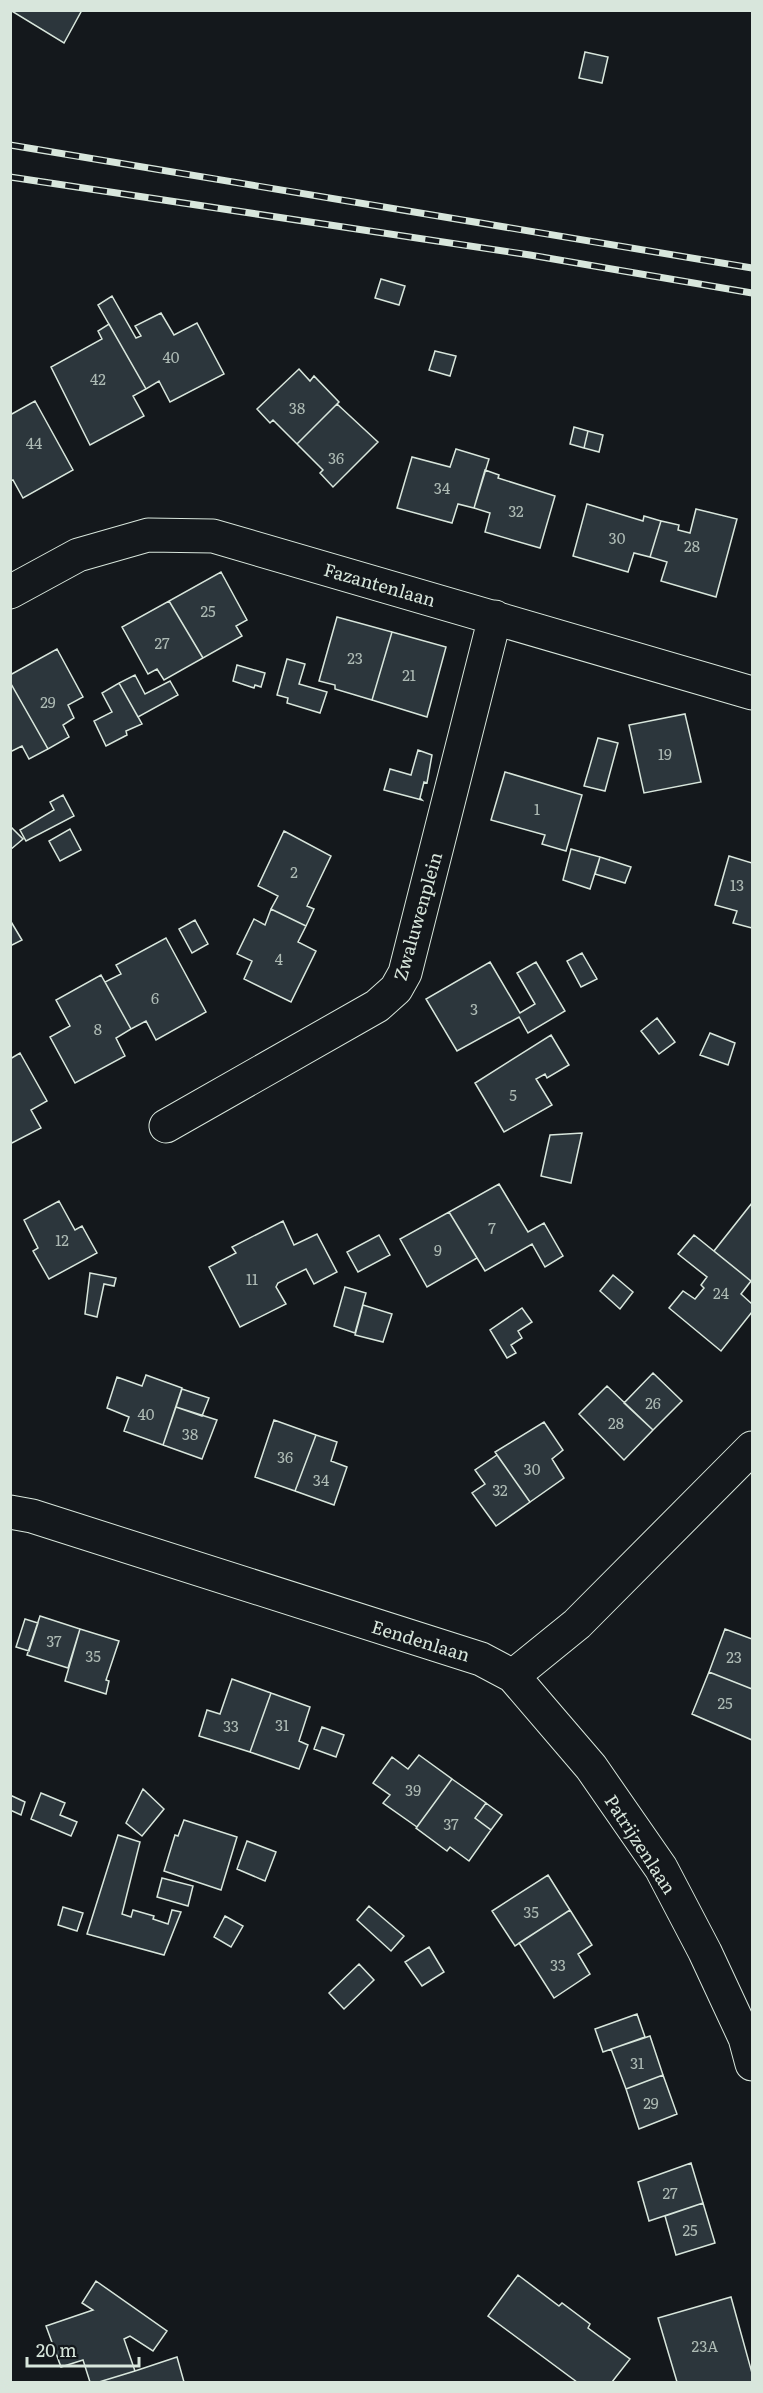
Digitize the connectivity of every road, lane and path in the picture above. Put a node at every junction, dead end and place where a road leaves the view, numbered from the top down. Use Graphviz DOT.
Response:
graph roads {
  1 [pos="10,592"];
  2 [pos="495,617"];
  3 [pos="753,693"];
  4 [pos="166,1126"];
  5 [pos="753,1448"];
  6 [pos="10,1512"];
  7 [pos="513,1676"];
  8 [pos="753,2064"];
  1 -- 2 [label="street, Fazantenlaan"];
  2 -- 3 [label="street, Fazantenlaan"];
  2 -- 4 [label="street, Zwaluwenplein"];
  5 -- 7 [label="street"];
  6 -- 7 [label="street, Eendenlaan"];
  7 -- 8 [label="street, Patrijzenlaan"];
}
